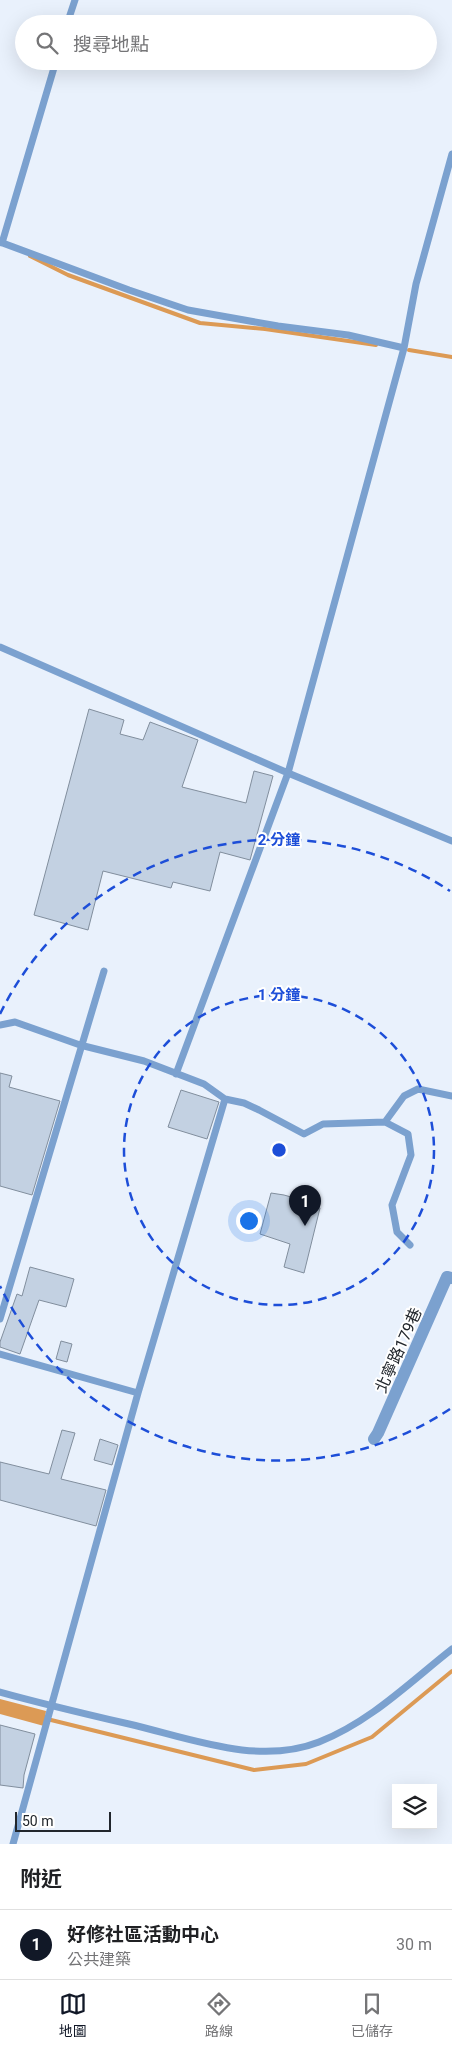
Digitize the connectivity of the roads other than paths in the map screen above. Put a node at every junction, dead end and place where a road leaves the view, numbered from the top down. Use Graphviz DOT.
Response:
graph roads {
  1 [pos="74,0"];
  2 [pos="70,15"];
  3 [pos="53,70"];
  4 [pos="452,154"];
  5 [pos="1,243"];
  6 [pos="404,348"];
  7 [pos="0,647"];
  8 [pos="288,773"];
  9 [pos="452,841"];
  10 [pos="104,971"];
  11 [pos="0,1025"];
  12 [pos="80,1045"];
  13 [pos="176,1074"];
  14 [pos="452,1096"];
  15 [pos="225,1099"];
  16 [pos="385,1122"];
  17 [pos="410,1245"];
  18 [pos="452,1278"];
  19 [pos="0,1318"];
  20 [pos="0,1354"];
  21 [pos="138,1393"];
  22 [pos="374,1439"];
  23 [pos="452,1648"];
  24 [pos="0,1692"];
  25 [pos="52,1707"];
  26 [pos="13,1844"];
  1 -- 2 [label="lane"];
  3 -- 5 [label="lane"];
  4 -- 6 [label="lane"];
  5 -- 6 [label="lane"];
  6 -- 8 [label="lane"];
  7 -- 8 [label="lane"];
  8 -- 9 [label="lane"];
  8 -- 13 [label="lane"];
  10 -- 12 [label="lane"];
  11 -- 12 [label="lane"];
  12 -- 13 [label="lane"];
  12 -- 19 [label="lane"];
  13 -- 15 [label="lane"];
  14 -- 16 [label="lane"];
  15 -- 16 [label="lane"];
  15 -- 21 [label="lane"];
  16 -- 17 [label="lane"];
  18 -- 22 [label="street, 北寧路179巷"];
  20 -- 21 [label="lane"];
  21 -- 25 [label="lane"];
  23 -- 25 [label="lane"];
  24 -- 25 [label="lane"];
  25 -- 26 [label="lane"];
}
